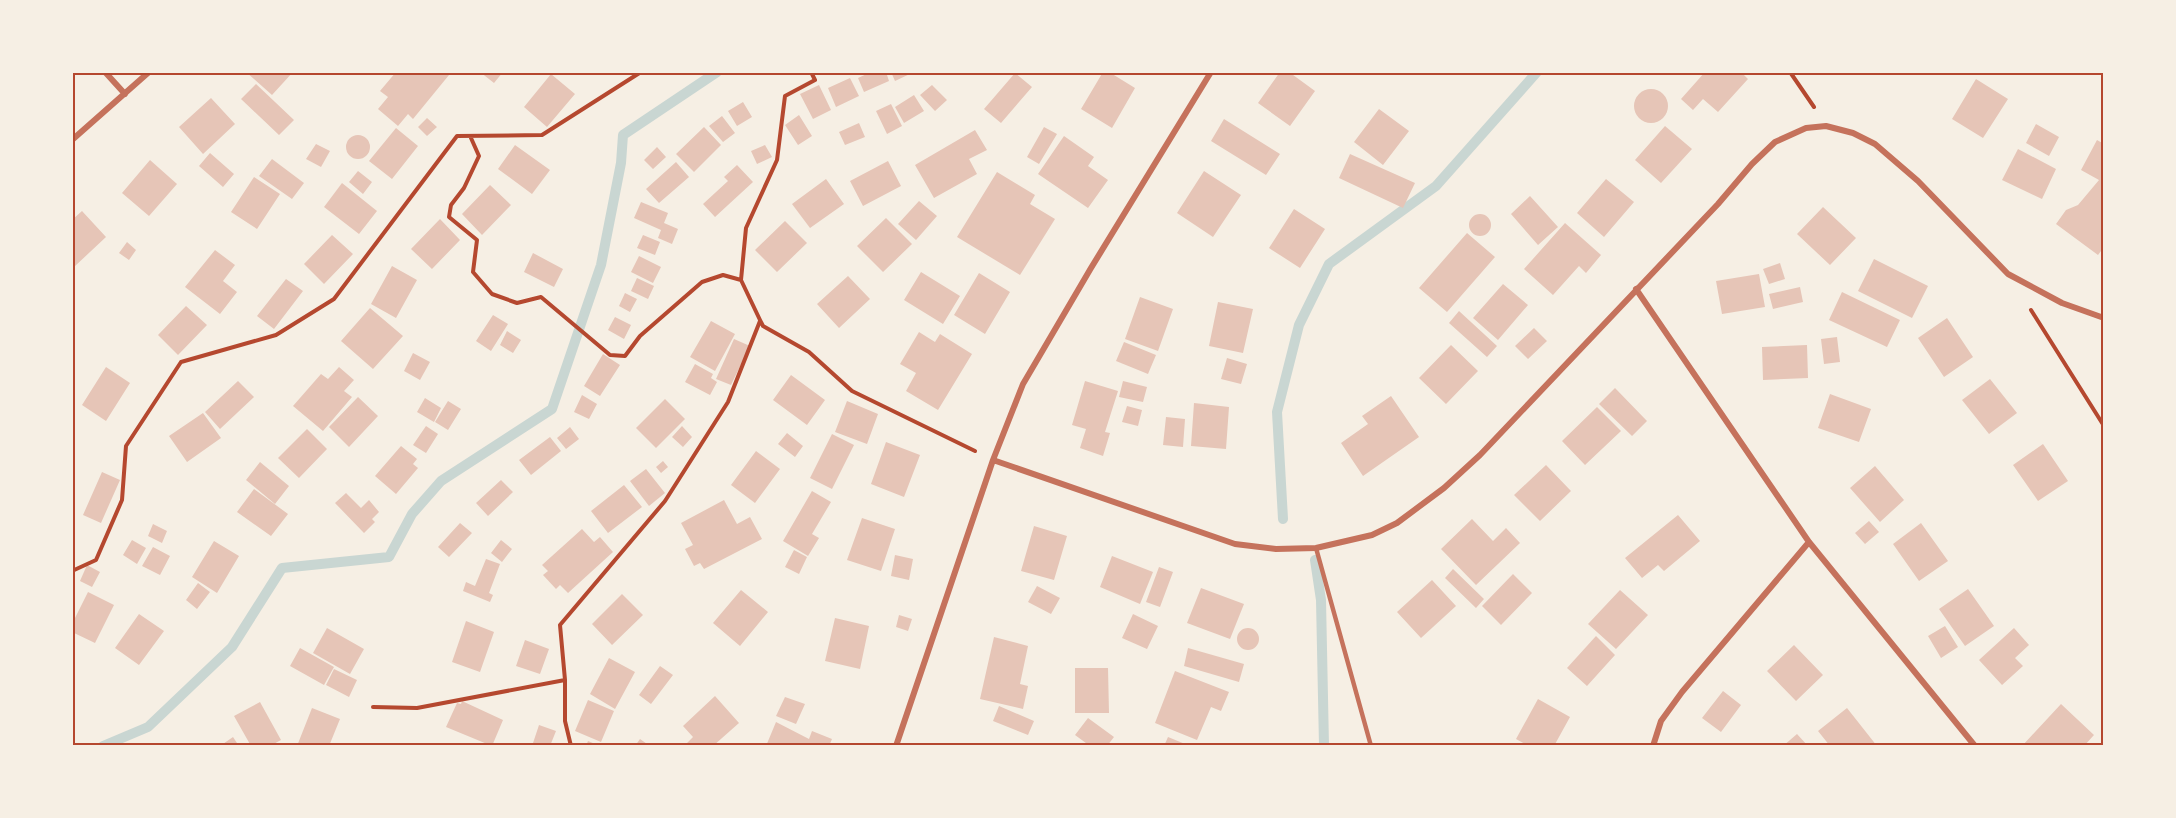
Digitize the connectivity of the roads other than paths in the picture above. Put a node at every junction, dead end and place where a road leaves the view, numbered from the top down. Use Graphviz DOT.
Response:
graph roads {
  1 [pos="105,72"];
  2 [pos="149,72"];
  3 [pos="1211,72"];
  4 [pos="125,94"];
  5 [pos="72,140"];
  6 [pos="1636,289"];
  7 [pos="2104,318"];
  8 [pos="993,460"];
  9 [pos="1809,542"];
  10 [pos="1316,548"];
  11 [pos="896,746"];
  12 [pos="1371,746"];
  13 [pos="1653,746"];
  14 [pos="1975,746"];
  1 -- 4 [label="street"];
  2 -- 4 [label="street"];
  3 -- 8 [label="street"];
  4 -- 5 [label="street"];
  6 -- 7 [label="street"];
  6 -- 9 [label="street"];
  6 -- 10 [label="street"];
  8 -- 10 [label="street"];
  8 -- 11 [label="street"];
  9 -- 13 [label="street"];
  9 -- 14 [label="street"];
  10 -- 12 [label="lane"];
}
